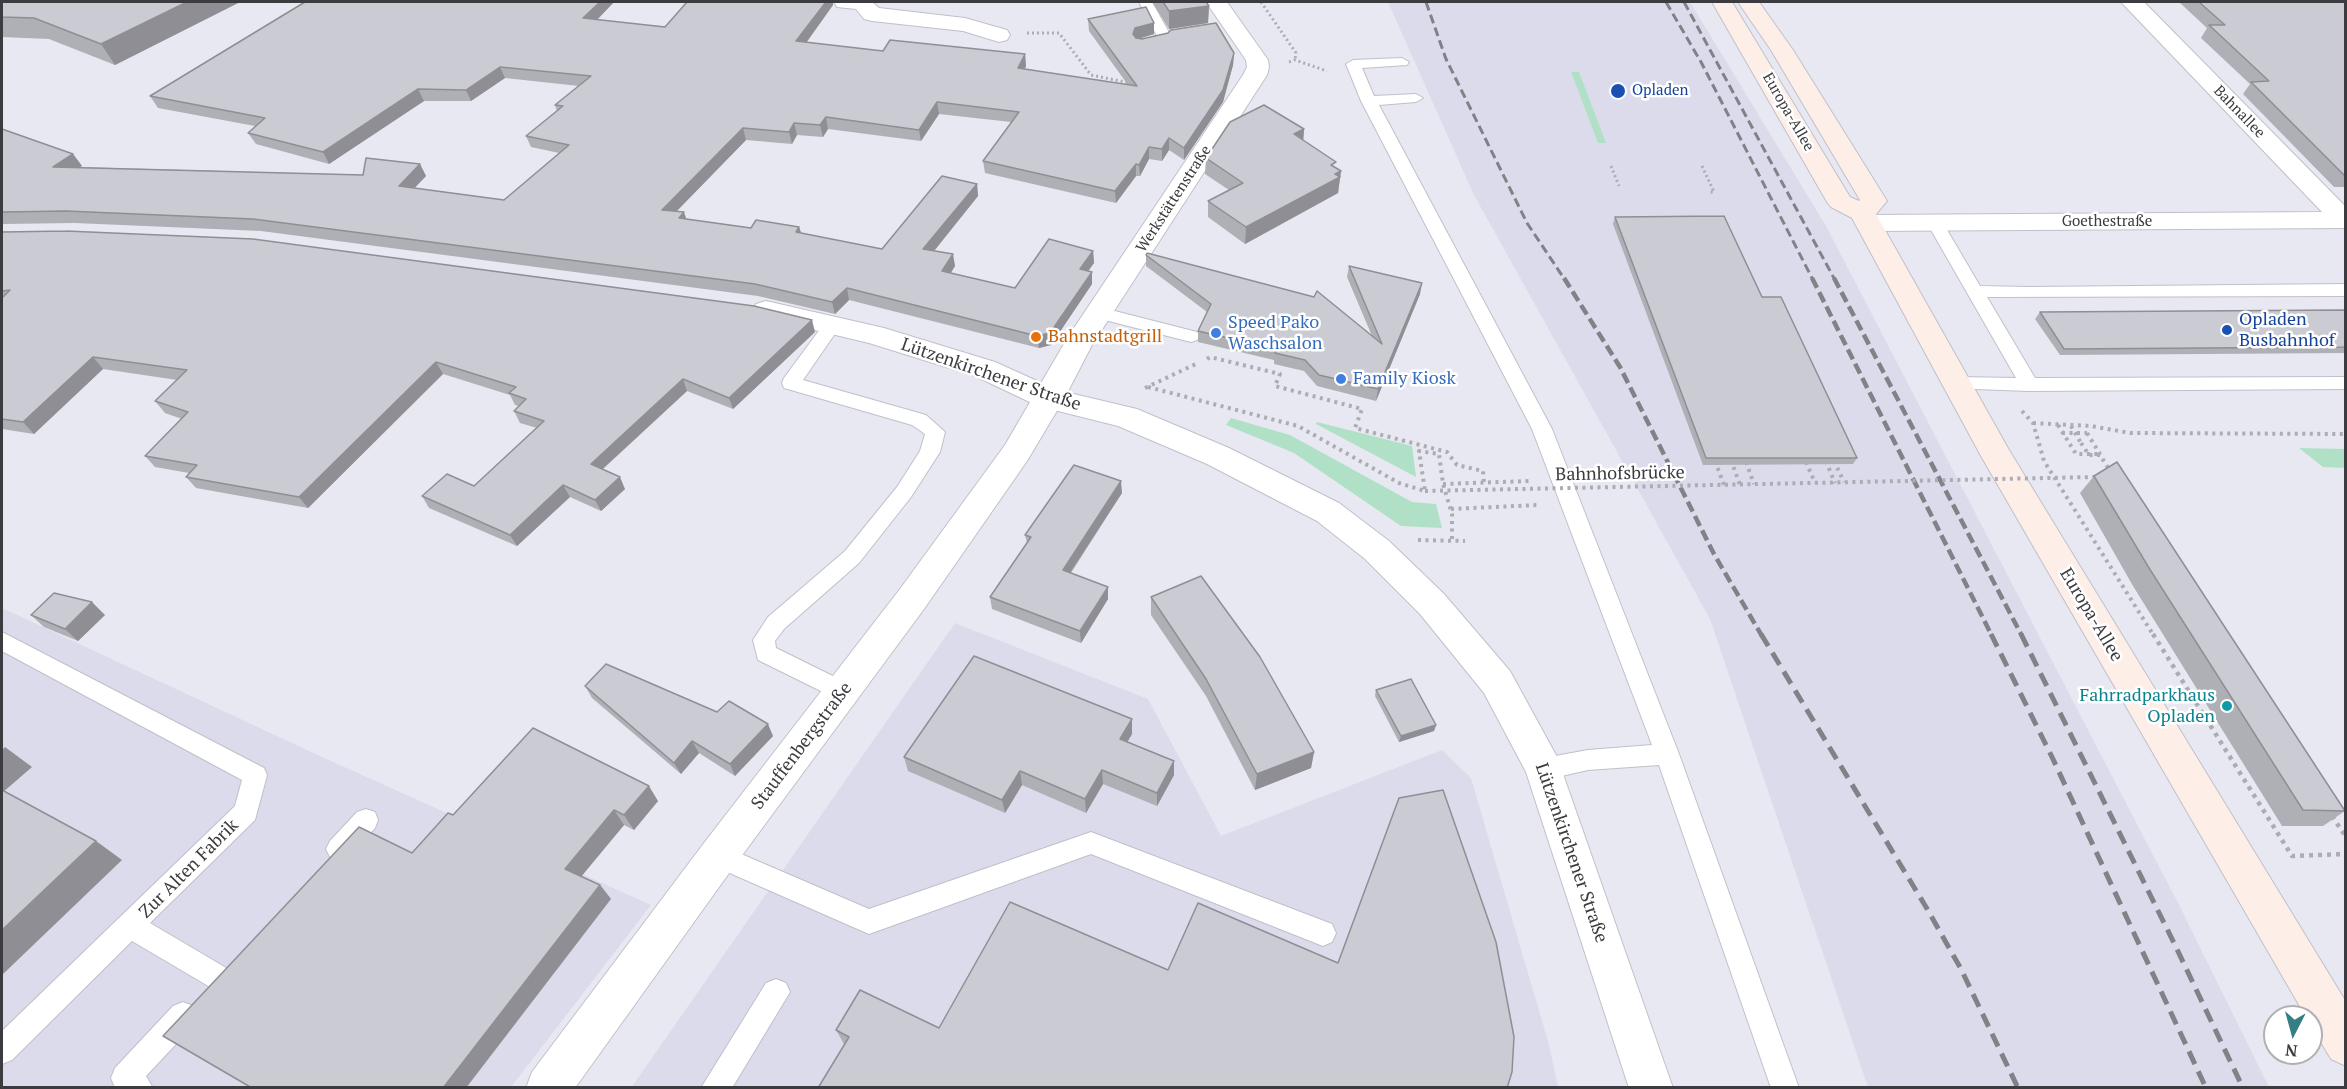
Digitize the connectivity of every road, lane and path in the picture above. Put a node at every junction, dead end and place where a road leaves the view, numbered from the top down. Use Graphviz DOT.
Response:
graph roads {
  1 [pos="845,2"];
  2 [pos="1146,2"];
  3 [pos="1216,2"];
  4 [pos="1261,2"];
  5 [pos="1722,2"];
  6 [pos="1749,2"];
  7 [pos="2132,2"];
  8 [pos="999,35"];
  9 [pos="1142,44"];
  10 [pos="1295,60"];
  11 [pos="1402,62"];
  12 [pos="1258,67"];
  13 [pos="1356,74"];
  14 [pos="1135,84"];
  15 [pos="1416,98"];
  16 [pos="1369,101"];
  17 [pos="1611,166"];
  18 [pos="1702,166"];
  19 [pos="1619,186"];
  20 [pos="1708,192"];
  21 [pos="1865,218"];
  22 [pos="2345,221"];
  23 [pos="1935,223"];
  24 [pos="2346,290"];
  25 [pos="1974,291"];
  26 [pos="737,305"];
  27 [pos="1099,313"];
  28 [pos="832,325"];
  29 [pos="1191,336"];
  30 [pos="2346,382"];
  31 [pos="1956,383"];
  32 [pos="2029,385"];
  33 [pos="1049,399"];
  34 [pos="2058,425"];
  35 [pos="2070,425"];
  36 [pos="2062,433"];
  37 [pos="2346,434"];
  38 [pos="1728,451"];
  39 [pos="1742,451"];
  40 [pos="1830,451"];
  41 [pos="1712,452"];
  42 [pos="1821,452"];
  43 [pos="2075,455"];
  44 [pos="2089,455"];
  45 [pos="1833,457"];
  46 [pos="1806,461"];
  47 [pos="1835,464"];
  48 [pos="2102,477"];
  49 [pos="2114,477"];
  50 [pos="1560,480"];
  51 [pos="1844,482"];
  52 [pos="1484,483"];
  53 [pos="1815,483"];
  54 [pos="1835,483"];
  55 [pos="1443,484"];
  56 [pos="1754,484"];
  57 [pos="1724,485"];
  58 [pos="1740,485"];
  59 [pos="1425,491"];
  60 [pos="1569,504"];
  61 [pos="1451,509"];
  62 [pos="1452,540"];
  63 [pos="2,641"];
  64 [pos="843,692"];
  65 [pos="1667,754"];
  66 [pos="1544,769"];
  67 [pos="2326,807"];
  68 [pos="366,820"];
  69 [pos="2346,837"];
  70 [pos="2346,854"];
  71 [pos="718,856"];
  72 [pos="325,864"];
  73 [pos="131,926"];
  74 [pos="1323,933"];
  75 [pos="776,992"];
  76 [pos="2346,1044"];
  77 [pos="2,1050"];
  78 [pos="139,1088"];
  79 [pos="548,1088"];
  80 [pos="715,1088"];
  81 [pos="1651,1088"];
  82 [pos="1785,1088"];
  1 -- 8 [label="street"];
  2 -- 9 [label="lane"];
  3 -- 12 [label="street"];
  4 -- 10 [label="path"];
  5 -- 21 [label="main road, Europa-Allee"];
  6 -- 21 [label="main road, Europa-Allee"];
  7 -- 22 [label="street, Bahnallee"];
  8 -- 14 [label="path"];
  10 -- 12 [label="path"];
  10 -- 13 [label="path"];
  11 -- 13 [label="lane"];
  12 -- 27 [label="street, Werkstättenstraße"];
  13 -- 16 [label="lane"];
  15 -- 16 [label="lane"];
  16 -- 50 [label="lane"];
  17 -- 19 [label="path"];
  18 -- 20 [label="path"];
  21 -- 23 [label="street, Goethestraße"];
  21 -- 31 [label="main road, Europa-Allee"];
  22 -- 23 [label="street, Goethestraße"];
  23 -- 25 [label="lane"];
  24 -- 25 [label="lane"];
  25 -- 32 [label="lane"];
  26 -- 28 [label="street, Lützenkirchener Straße"];
  27 -- 29 [label="lane"];
  27 -- 33 [label="street, Werkstättenstraße"];
  28 -- 33 [label="street, Lützenkirchener Straße"];
  28 -- 64 [label="lane"];
  30 -- 32 [label="lane"];
  31 -- 32 [label="lane"];
  31 -- 76 [label="main road, Europa-Allee"];
  33 -- 64 [label="street, Stauffenbergstraße"];
  33 -- 66 [label="street, Lützenkirchener Straße"];
  34 -- 35 [label="path"];
  34 -- 36 [label="path, bridge"];
  34 -- 70 [label="path"];
  35 -- 37 [label="path"];
  35 -- 44 [label="path, bridge"];
  36 -- 43 [label="path"];
  38 -- 58 [label="path"];
  39 -- 56 [label="path"];
  40 -- 47 [label="path"];
  41 -- 57 [label="path, bridge"];
  42 -- 54 [label="path"];
  43 -- 44 [label="path"];
  44 -- 49 [label="path, bridge"];
  45 -- 51 [label="path, bridge"];
  46 -- 53 [label="path"];
  48 -- 51 [label="path, Bahnhofsbrücke, bridge"];
  50 -- 52 [label="path"];
  50 -- 60 [label="lane"];
  51 -- 54 [label="path, Bahnhofsbrücke, bridge"];
  52 -- 55 [label="path"];
  52 -- 59 [label="path, Bahnhofsbrücke"];
  53 -- 54 [label="path, Bahnhofsbrücke, bridge"];
  53 -- 56 [label="path, Bahnhofsbrücke, bridge"];
  55 -- 59 [label="path"];
  55 -- 61 [label="path"];
  56 -- 58 [label="path, Bahnhofsbrücke, bridge"];
  57 -- 58 [label="path, Bahnhofsbrücke, bridge"];
  57 -- 59 [label="path, Bahnhofsbrücke, bridge"];
  60 -- 61 [label="path"];
  60 -- 65 [label="lane"];
  61 -- 62 [label="path"];
  63 -- 73 [label="lane, Zur Alten Fabrik"];
  64 -- 71 [label="street, Stauffenbergstraße"];
  65 -- 66 [label="lane"];
  65 -- 82 [label="lane"];
  66 -- 81 [label="street, Lützenkirchener Straße"];
  67 -- 69 [label="path"];
  68 -- 72 [label="lane"];
  71 -- 74 [label="lane"];
  71 -- 79 [label="street, Stauffenbergstraße"];
  73 -- 77 [label="lane, Zur Alten Fabrik"];
  73 -- 78 [label="lane"];
  75 -- 80 [label="lane"];
}
